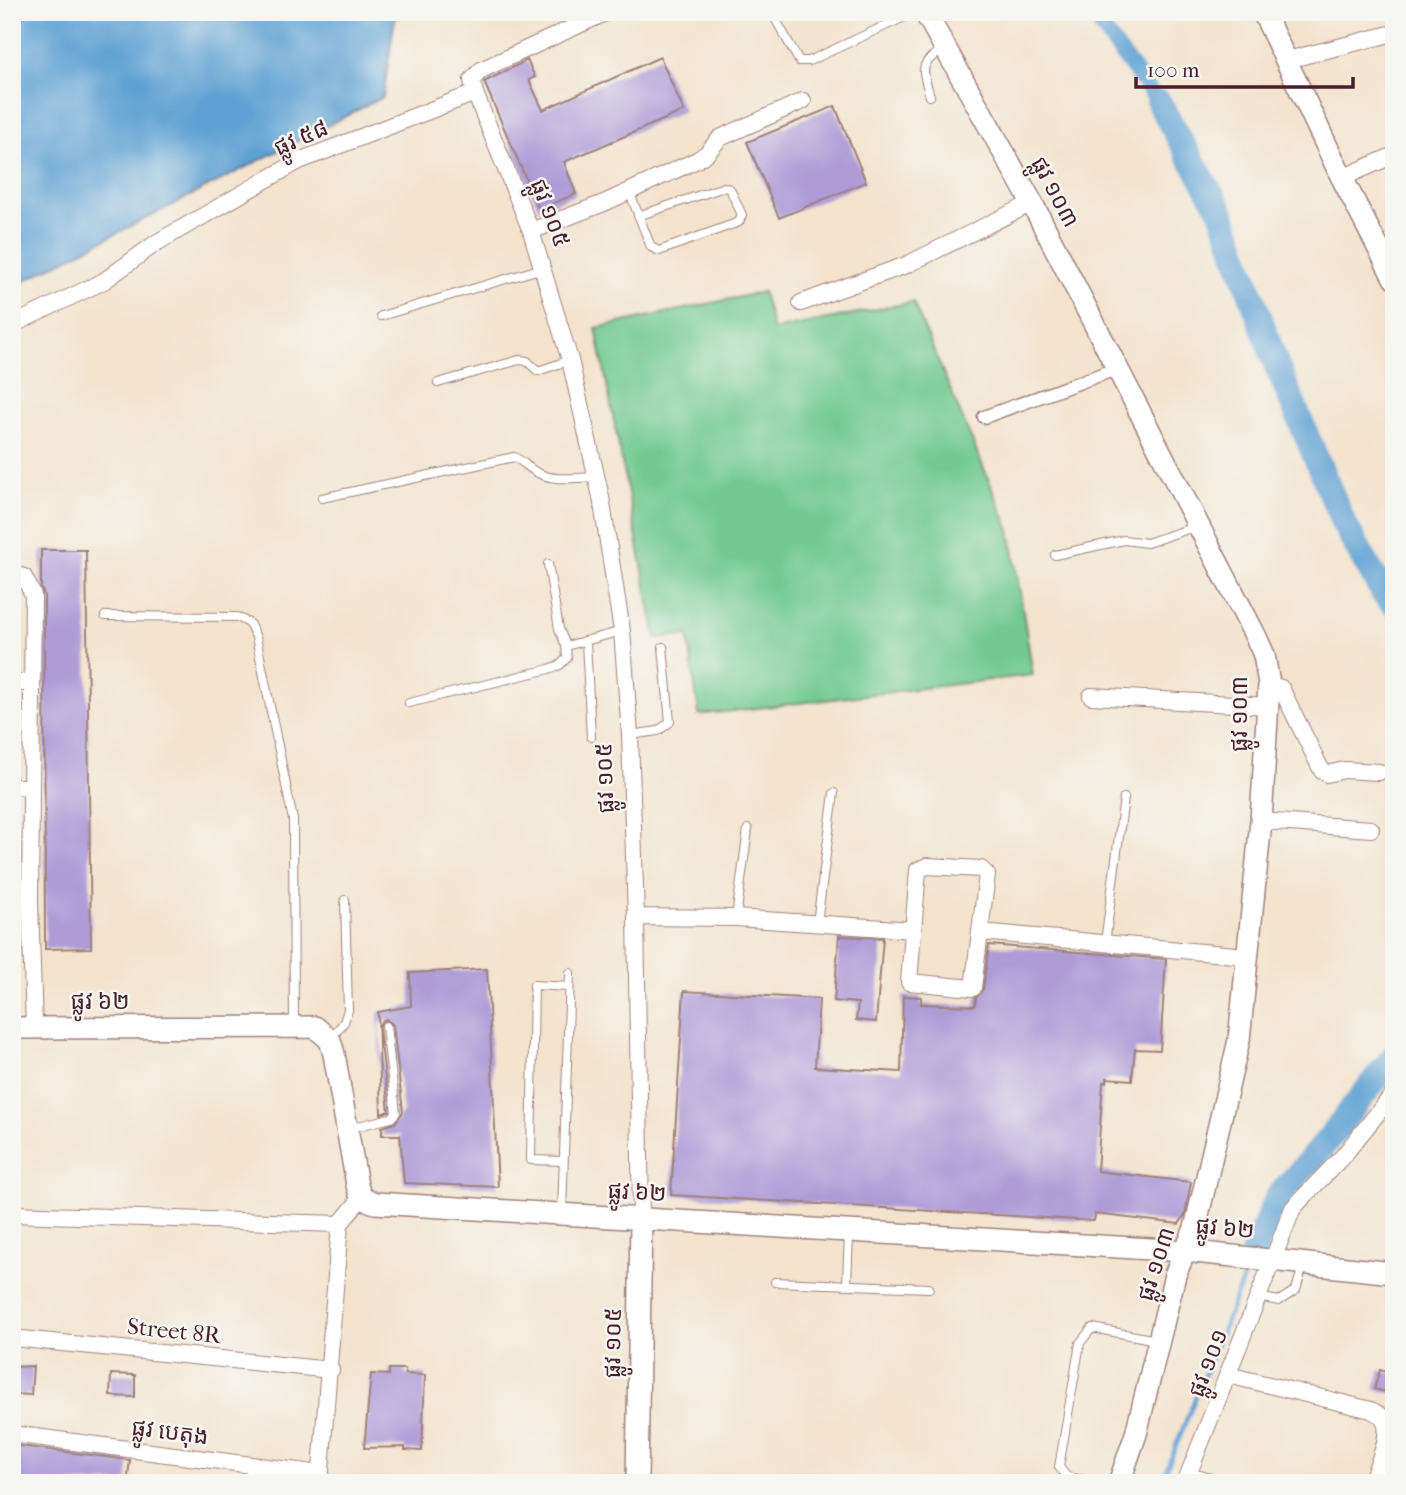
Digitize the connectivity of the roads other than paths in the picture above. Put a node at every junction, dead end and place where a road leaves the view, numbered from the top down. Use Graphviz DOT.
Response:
graph roads {
  1 [pos="607,12"];
  2 [pos="915,12"];
  3 [pos="925,12"];
  4 [pos="1263,12"];
  5 [pos="776,20"];
  6 [pos="1394,33"];
  7 [pos="945,49"];
  8 [pos="1287,60"];
  9 [pos="475,93"];
  10 [pos="930,96"];
  11 [pos="803,101"];
  12 [pos="1394,155"];
  13 [pos="1342,178"];
  14 [pos="629,191"];
  15 [pos="1032,203"];
  16 [pos="638,216"];
  17 [pos="531,231"];
  18 [pos="543,268"];
  19 [pos="1394,278"];
  20 [pos="802,303"];
  21 [pos="381,316"];
  22 [pos="12,325"];
  23 [pos="570,360"];
  24 [pos="1116,369"];
  25 [pos="438,383"];
  26 [pos="984,417"];
  27 [pos="596,477"];
  28 [pos="322,498"];
  29 [pos="1198,526"];
  30 [pos="1055,555"];
  31 [pos="548,564"];
  32 [pos="12,574"];
  33 [pos="104,616"];
  34 [pos="622,631"];
  35 [pos="586,641"];
  36 [pos="566,646"];
  37 [pos="663,647"];
  38 [pos="12,683"];
  39 [pos="31,683"];
  40 [pos="1269,684"];
  41 [pos="1091,696"];
  42 [pos="409,703"];
  43 [pos="1268,706"];
  44 [pos="630,735"];
  45 [pos="591,737"];
  46 [pos="1379,772"];
  47 [pos="12,787"];
  48 [pos="31,787"];
  49 [pos="834,793"];
  50 [pos="1124,798"];
  51 [pos="1261,821"];
  52 [pos="1371,829"];
  53 [pos="748,830"];
  54 [pos="345,900"];
  55 [pos="12,901"];
  56 [pos="30,901"];
  57 [pos="636,917"];
  58 [pos="736,918"];
  59 [pos="817,923"];
  60 [pos="913,930"];
  61 [pos="981,932"];
  62 [pos="1105,943"];
  63 [pos="1247,956"];
  64 [pos="570,973"];
  65 [pos="569,987"];
  66 [pos="386,1026"];
  67 [pos="294,1027"];
  68 [pos="12,1028"];
  69 [pos="34,1028"];
  70 [pos="330,1040"];
  71 [pos="1394,1093"];
  72 [pos="347,1128"];
  73 [pos="564,1161"];
  74 [pos="361,1198"];
  75 [pos="12,1214"];
  76 [pos="562,1214"];
  77 [pos="641,1218"];
  78 [pos="340,1224"];
  79 [pos="849,1230"];
  80 [pos="1185,1251"];
  81 [pos="1258,1258"];
  82 [pos="1304,1263"];
  83 [pos="1394,1273"];
  84 [pos="775,1282"];
  85 [pos="847,1284"];
  86 [pos="929,1288"];
  87 [pos="1258,1297"];
  88 [pos="12,1338"];
  89 [pos="1161,1341"];
  90 [pos="331,1370"];
  91 [pos="1228,1375"];
  92 [pos="12,1434"];
  93 [pos="321,1479"];
  94 [pos="1187,1480"];
  95 [pos="637,1483"];
  96 [pos="1102,1483"];
  97 [pos="1119,1483"];
  98 [pos="1214,1483"];
  99 [pos="1371,1483"];
  1 -- 9 [label="street"];
  2 -- 5 [label="lane"];
  3 -- 7 [label="street, ផ្លូវ ១០៣"];
  4 -- 8 [label="street"];
  6 -- 8 [label="street"];
  7 -- 10 [label="lane"];
  7 -- 15 [label="street, ផ្លូវ ១០៣"];
  8 -- 13 [label="street"];
  9 -- 17 [label="street, ផ្លូវ ១០៥"];
  9 -- 22 [label="street, ផ្លូវ ៥៨"];
  11 -- 14 [label="street"];
  12 -- 13 [label="street"];
  13 -- 19 [label="street"];
  14 -- 16 [label="lane"];
  14 -- 17 [label="street"];
  15 -- 20 [label="street"];
  15 -- 24 [label="street, ផ្លូវ ១០៣"];
  16 -- 16 [label="lane"];
  17 -- 18 [label="street, ផ្លូវ ១០៥"];
  18 -- 21 [label="lane"];
  18 -- 23 [label="street, ផ្លូវ ១០៥"];
  23 -- 25 [label="lane"];
  23 -- 27 [label="street, ផ្លូវ ១០៥"];
  24 -- 26 [label="street"];
  24 -- 29 [label="street, ផ្លូវ ១០៣"];
  27 -- 28 [label="lane"];
  27 -- 34 [label="street, ផ្លូវ ១០៥"];
  29 -- 30 [label="lane"];
  29 -- 40 [label="street, ផ្លូវ ១០៣"];
  31 -- 36 [label="lane"];
  32 -- 39 [label="street"];
  33 -- 67 [label="lane"];
  34 -- 35 [label="lane"];
  34 -- 44 [label="street, ផ្លូវ ១០៥"];
  35 -- 36 [label="lane"];
  35 -- 45 [label="lane"];
  36 -- 42 [label="lane"];
  37 -- 44 [label="lane"];
  38 -- 39 [label="street"];
  39 -- 48 [label="street"];
  40 -- 43 [label="street, ផ្លូវ ១០៣"];
  40 -- 46 [label="street"];
  41 -- 43 [label="street"];
  43 -- 51 [label="street, ផ្លូវ ១០៣"];
  44 -- 57 [label="street, ផ្លូវ ១០៥"];
  47 -- 48 [label="street"];
  48 -- 56 [label="street"];
  49 -- 59 [label="lane"];
  50 -- 62 [label="lane"];
  51 -- 52 [label="street"];
  51 -- 63 [label="street, ផ្លូវ ១០៣"];
  53 -- 58 [label="lane"];
  54 -- 70 [label="lane"];
  55 -- 56 [label="street"];
  56 -- 69 [label="street"];
  57 -- 58 [label="street"];
  57 -- 77 [label="street, ផ្លូវ ១០៥"];
  58 -- 59 [label="street"];
  59 -- 60 [label="street"];
  60 -- 61 [label="street"];
  60 -- 61 [label="street"];
  61 -- 62 [label="street"];
  62 -- 63 [label="street"];
  63 -- 80 [label="street, ផ្លូវ ១០៣"];
  64 -- 65 [label="lane"];
  65 -- 73 [label="lane"];
  65 -- 73 [label="lane"];
  66 -- 72 [label="lane"];
  67 -- 69 [label="street, ផ្លូវ ៦២"];
  67 -- 70 [label="street, ផ្លូវ ៦២"];
  68 -- 69 [label="street, ផ្លូវ ៦២"];
  70 -- 72 [label="street"];
  71 -- 81 [label="street, ផ្លូវ ១០១"];
  72 -- 74 [label="street"];
  73 -- 76 [label="lane"];
  74 -- 76 [label="street, ផ្លូវ ៦២"];
  74 -- 78 [label="street"];
  75 -- 78 [label="street"];
  76 -- 77 [label="street, ផ្លូវ ៦២"];
  77 -- 79 [label="street, ផ្លូវ ៦២"];
  77 -- 95 [label="street, ផ្លូវ ១០៥"];
  78 -- 90 [label="street"];
  79 -- 80 [label="street, ផ្លូវ ៦២"];
  79 -- 85 [label="lane"];
  80 -- 81 [label="street, ផ្លូវ ៦២"];
  80 -- 89 [label="street, ផ្លូវ ១០៣"];
  81 -- 82 [label="street, ផ្លូវ ៦២"];
  81 -- 87 [label="street, ផ្លូវ ១០១"];
  82 -- 83 [label="street, ផ្លូវ ៦២"];
  82 -- 87 [label="lane"];
  84 -- 85 [label="lane"];
  85 -- 86 [label="lane"];
  87 -- 91 [label="street, ផ្លូវ ១០១"];
  88 -- 90 [label="street, Street 8R"];
  89 -- 96 [label="lane"];
  89 -- 97 [label="street, ផ្លូវ ១០៣"];
  90 -- 93 [label="street"];
  91 -- 94 [label="street, ផ្លូវ ១០១"];
  91 -- 99 [label="street"];
  92 -- 93 [label="street, ផ្លូវ បេតុង"];
  94 -- 98 [label="street"];
}
